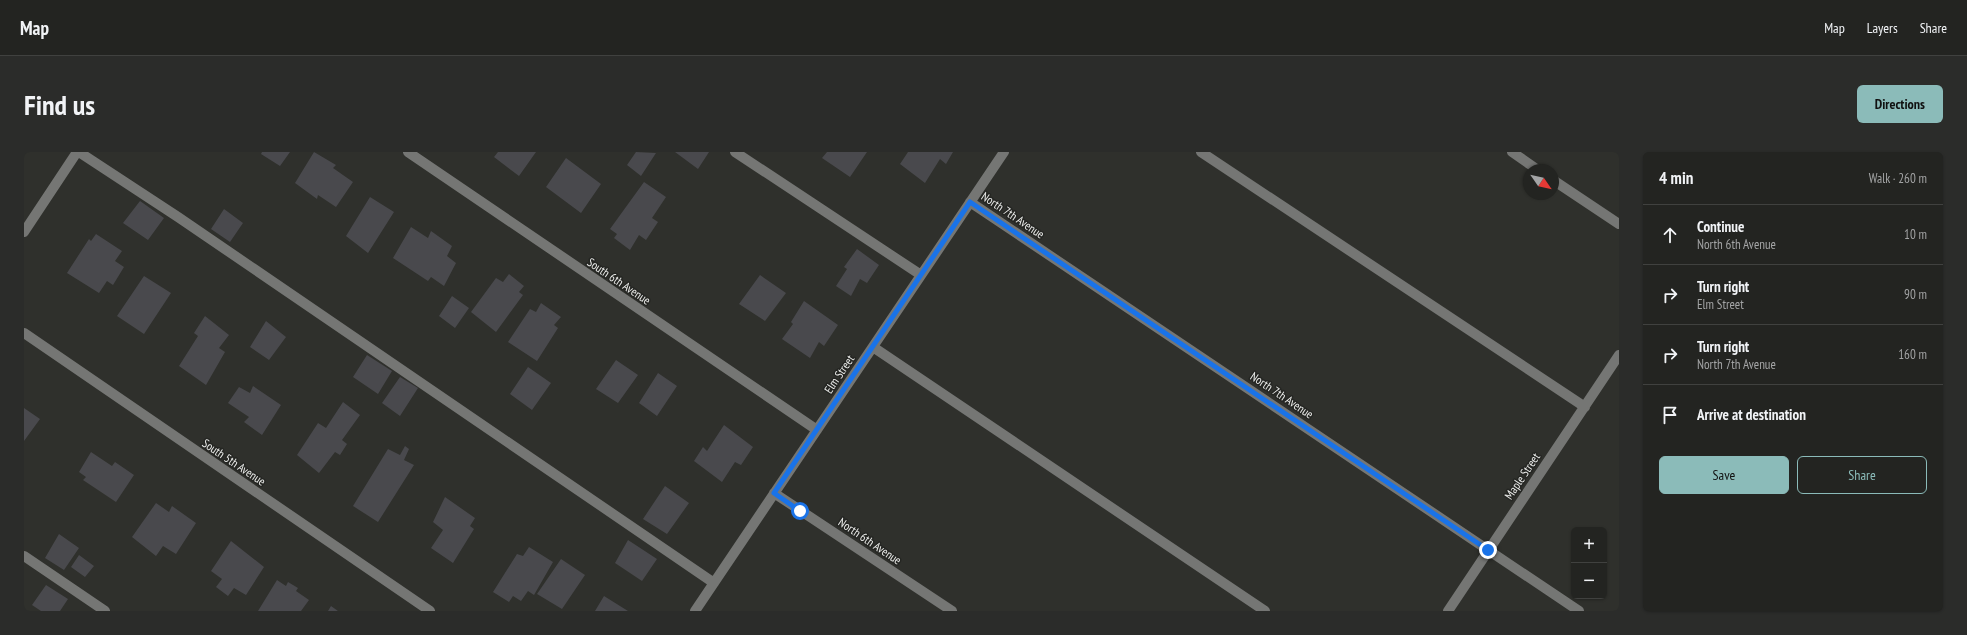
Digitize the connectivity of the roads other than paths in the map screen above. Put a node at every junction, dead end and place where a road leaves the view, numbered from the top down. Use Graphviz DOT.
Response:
graph roads {
  1 [pos="78,152"];
  2 [pos="408,152"];
  3 [pos="735,152"];
  4 [pos="1004,152"];
  5 [pos="1201,152"];
  6 [pos="1512,152"];
  7 [pos="1529,164"];
  8 [pos="1559,184"];
  9 [pos="970,202"];
  10 [pos="1619,224"];
  11 [pos="24,232"];
  12 [pos="920,275"];
  13 [pos="24,333"];
  14 [pos="873,346"];
  15 [pos="1619,355"];
  16 [pos="1585,407"];
  17 [pos="817,430"];
  18 [pos="774,493"];
  19 [pos="1488,550"];
  20 [pos="24,556"];
  21 [pos="714,583"];
  22 [pos="105,611"];
  23 [pos="430,611"];
  24 [pos="695,611"];
  25 [pos="952,611"];
  26 [pos="1265,611"];
  27 [pos="1448,611"];
  28 [pos="1579,611"];
  1 -- 11 [label="street"];
  1 -- 21 [label="street"];
  2 -- 17 [label="street, South 6th Avenue"];
  3 -- 12 [label="street"];
  4 -- 9 [label="street, Elm Street"];
  5 -- 16 [label="street"];
  6 -- 7 [label="street"];
  8 -- 10 [label="street"];
  9 -- 12 [label="street, Elm Street"];
  9 -- 19 [label="street, North 7th Avenue"];
  12 -- 14 [label="street, Elm Street"];
  13 -- 23 [label="street, South 5th Avenue"];
  14 -- 17 [label="street, Elm Street"];
  14 -- 26 [label="street"];
  15 -- 16 [label="street, Maple Street"];
  16 -- 19 [label="street, Maple Street"];
  17 -- 18 [label="street, Elm Street"];
  18 -- 21 [label="street, Elm Street"];
  18 -- 25 [label="street, North 6th Avenue"];
  19 -- 27 [label="street, Maple Street"];
  19 -- 28 [label="street, North 7th Avenue"];
  20 -- 22 [label="street"];
  21 -- 24 [label="street, Elm Street"];
}
